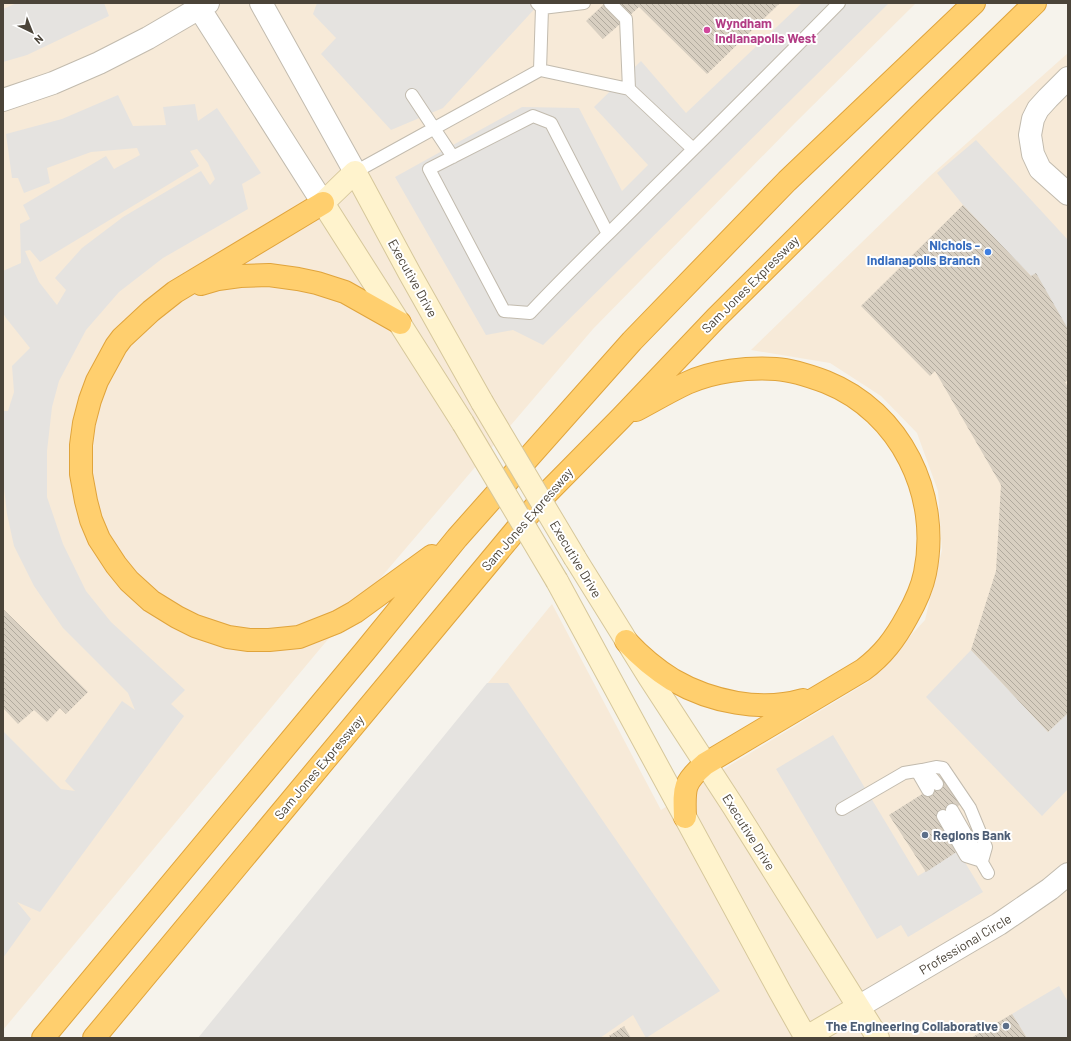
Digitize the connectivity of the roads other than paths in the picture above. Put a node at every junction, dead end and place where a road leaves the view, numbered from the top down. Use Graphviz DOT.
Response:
graph roads {
  1 [pos="261,3"];
  2 [pos="584,3"];
  3 [pos="610,3"];
  4 [pos="839,3"];
  5 [pos="974,3"];
  6 [pos="1035,3"];
  7 [pos="1052,3"];
  8 [pos="201,5"];
  9 [pos="539,5"];
  10 [pos="540,70"];
  11 [pos="1068,78"];
  12 [pos="629,89"];
  13 [pos="412,95"];
  14 [pos="3,100"];
  15 [pos="927,108"];
  16 [pos="434,128"];
  17 [pos="693,149"];
  18 [pos="453,157"];
  19 [pos="355,172"];
  20 [pos="1068,194"];
  21 [pos="323,203"];
  22 [pos="608,234"];
  23 [pos="175,292"];
  24 [pos="400,324"];
  25 [pos="621,418"];
  26 [pos="457,538"];
  27 [pos="626,641"];
  28 [pos="818,696"];
  29 [pos="705,764"];
  30 [pos="920,771"];
  31 [pos="932,787"];
  32 [pos="842,809"];
  33 [pos="948,813"];
  34 [pos="685,817"];
  35 [pos="982,861"];
  36 [pos="988,873"];
  37 [pos="1068,874"];
  38 [pos="858,1007"];
  39 [pos="66,1011"];
  40 [pos="34,1038"];
  41 [pos="43,1038"];
  42 [pos="94,1038"];
  43 [pos="806,1038"];
  44 [pos="878,1038"];
  1 -- 19 [label="street, Executive Drive"];
  2 -- 9 [label="lane"];
  3 -- 12 [label="lane"];
  4 -- 17 [label="lane"];
  5 -- 26 [label="highway"];
  6 -- 15 [label="highway, Sam Jones Expressway"];
  7 -- 15 [label="highway"];
  8 -- 14 [label="street"];
  8 -- 21 [label="street"];
  9 -- 10 [label="lane"];
  10 -- 12 [label="lane"];
  10 -- 16 [label="lane"];
  11 -- 20 [label="street"];
  12 -- 17 [label="lane"];
  13 -- 16 [label="lane"];
  15 -- 25 [label="highway, Sam Jones Expressway"];
  16 -- 18 [label="lane"];
  16 -- 19 [label="lane"];
  17 -- 22 [label="lane"];
  18 -- 22 [label="lane"];
  18 -- 22 [label="lane"];
  19 -- 21 [label="street"];
  19 -- 27 [label="street, Executive Drive, bridge"];
  21 -- 23 [label="highway"];
  21 -- 24 [label="street"];
  23 -- 24 [label="highway"];
  23 -- 26 [label="highway"];
  24 -- 34 [label="street, bridge"];
  25 -- 28 [label="highway"];
  25 -- 42 [label="highway, Sam Jones Expressway"];
  26 -- 39 [label="highway"];
  27 -- 28 [label="highway"];
  27 -- 29 [label="street, Executive Drive"];
  28 -- 29 [label="highway"];
  29 -- 34 [label="highway"];
  29 -- 38 [label="street, Executive Drive"];
  30 -- 31 [label="lane"];
  30 -- 32 [label="lane"];
  30 -- 35 [label="lane"];
  33 -- 35 [label="lane"];
  34 -- 43 [label="street"];
  35 -- 36 [label="lane"];
  37 -- 38 [label="street, Professional Circle"];
  38 -- 43 [label="street"];
  38 -- 44 [label="street, Executive Drive"];
  39 -- 40 [label="highway"];
  39 -- 41 [label="highway"];
}
